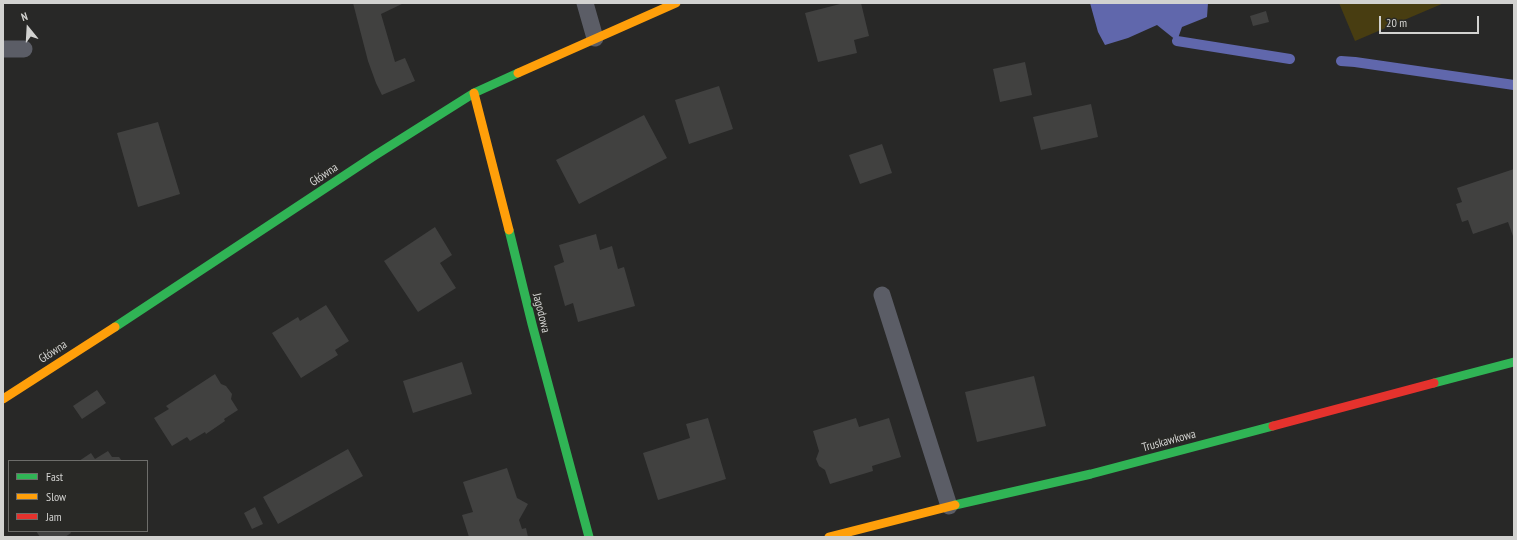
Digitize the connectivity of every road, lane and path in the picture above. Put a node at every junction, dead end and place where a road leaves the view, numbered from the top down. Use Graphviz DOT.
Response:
graph roads {
  1 [pos="585,3"];
  2 [pos="676,3"];
  3 [pos="595,38"];
  4 [pos="24,48"];
  5 [pos="3,49"];
  6 [pos="474,93"];
  7 [pos="882,296"];
  8 [pos="1514,362"];
  9 [pos="3,399"];
  10 [pos="949,506"];
  11 [pos="589,537"];
  12 [pos="829,537"];
  1 -- 3 [label="lane"];
  2 -- 3 [label="street, Główna"];
  3 -- 6 [label="street, Główna"];
  4 -- 5 [label="lane"];
  6 -- 9 [label="street, Główna"];
  6 -- 11 [label="street, Jagodowa"];
  7 -- 10 [label="lane"];
  8 -- 10 [label="street, Truskawkowa"];
  10 -- 12 [label="street, Truskawkowa"];
}
